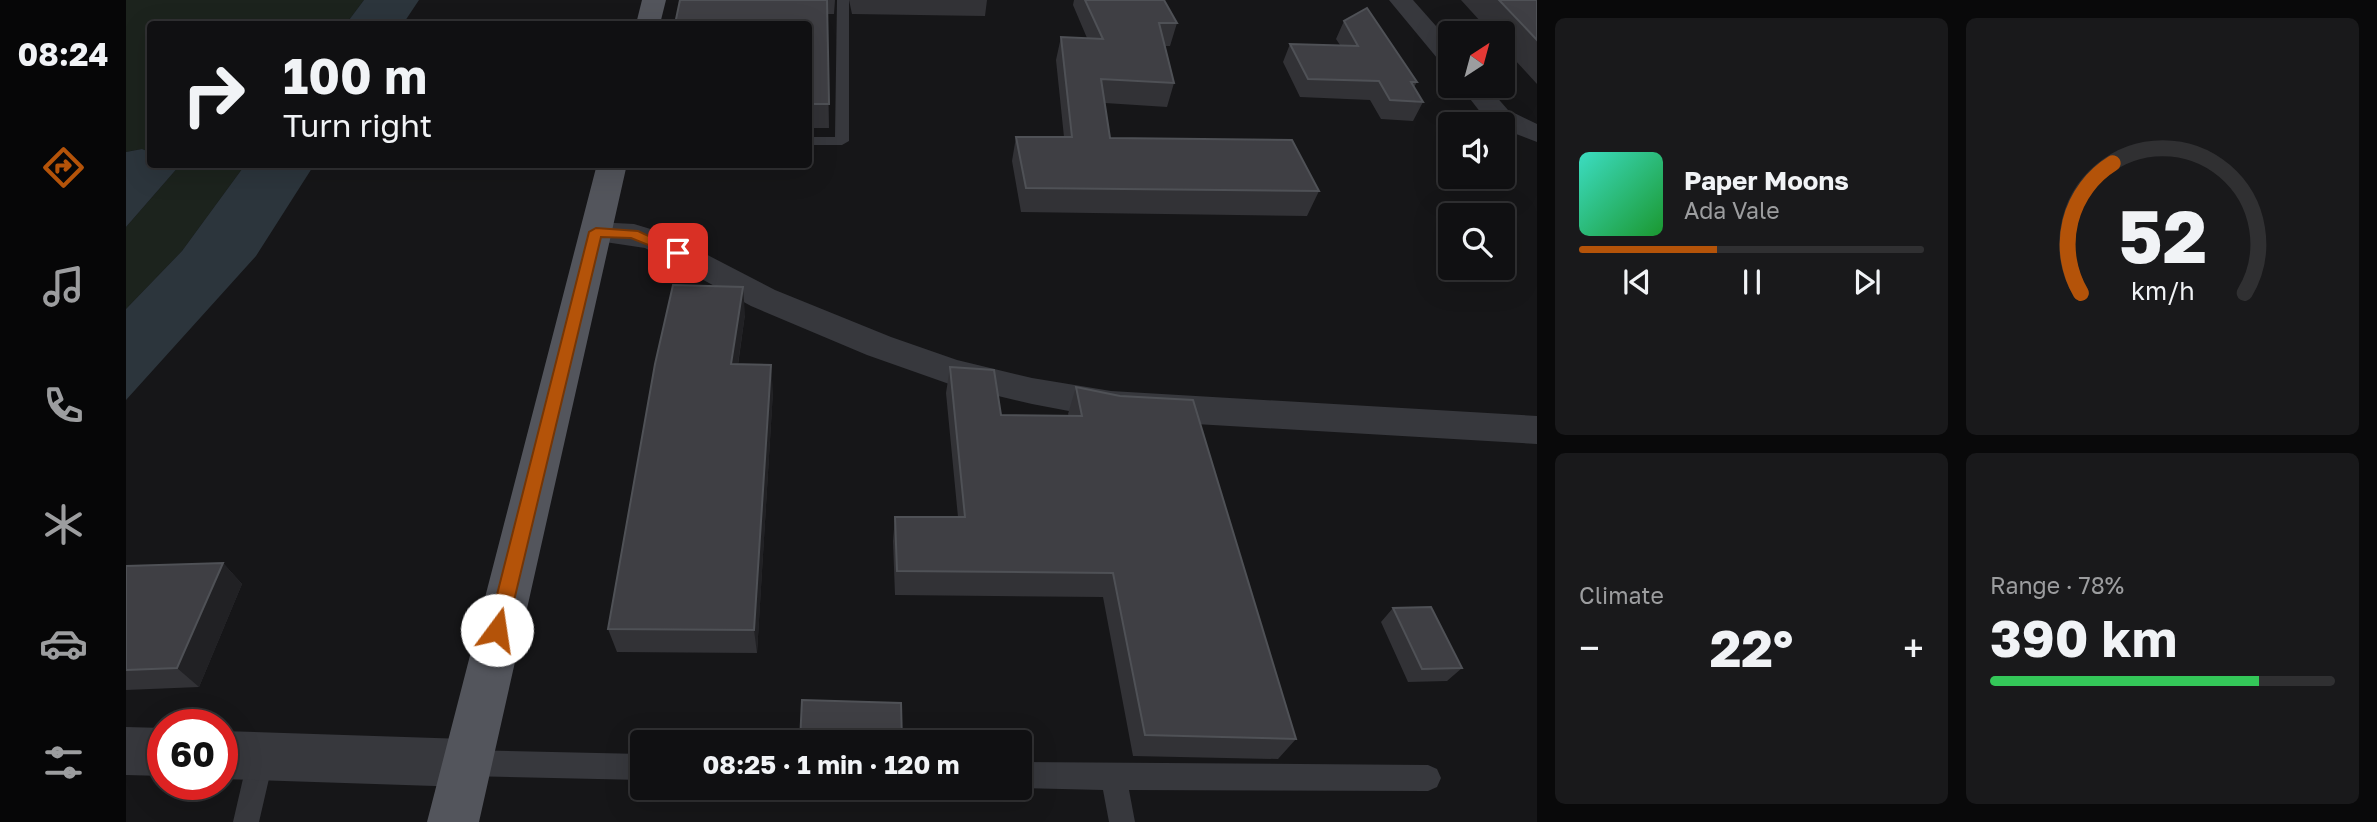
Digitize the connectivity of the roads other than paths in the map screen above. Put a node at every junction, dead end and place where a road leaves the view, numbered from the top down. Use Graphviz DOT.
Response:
graph roads {
  1 [pos="654,0"];
  2 [pos="843,0"];
  3 [pos="1401,0"];
  4 [pos="649,21"];
  5 [pos="1438,44"];
  6 [pos="1483,98"];
  7 [pos="1537,134"];
  8 [pos="812,141"];
  9 [pos="611,168"];
  10 [pos="596,232"];
  11 [pos="1537,430"];
  12 [pos="126,751"];
  13 [pos="147,752"];
  14 [pos="242,755"];
  15 [pos="465,763"];
  16 [pos="630,766"];
  17 [pos="1032,775"];
  18 [pos="1114,776"];
  19 [pos="1428,778"];
  20 [pos="246,822"];
  21 [pos="453,822"];
  22 [pos="1122,822"];
  1 -- 4 [label="main road"];
  2 -- 8 [label="lane"];
  3 -- 5 [label="street"];
  6 -- 7 [label="street"];
  9 -- 10 [label="main road"];
  10 -- 11 [label="street"];
  10 -- 15 [label="main road"];
  12 -- 13 [label="street"];
  14 -- 15 [label="street"];
  14 -- 20 [label="lane"];
  15 -- 16 [label="lane"];
  15 -- 21 [label="main road"];
  17 -- 18 [label="lane"];
  18 -- 19 [label="lane"];
  18 -- 22 [label="lane"];
}
